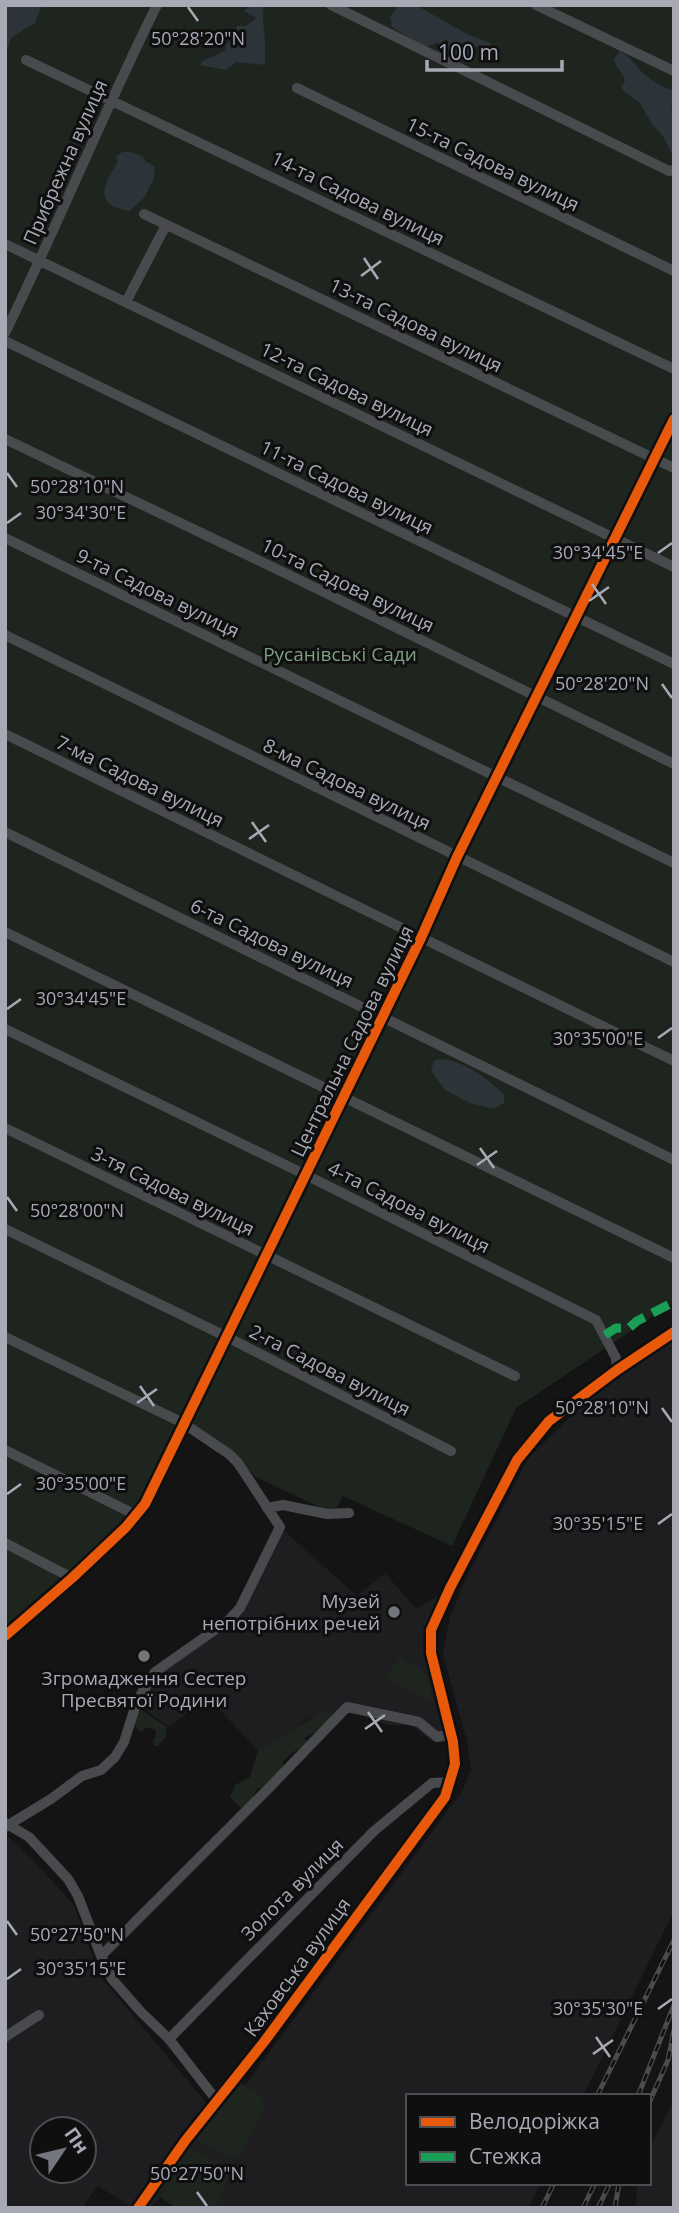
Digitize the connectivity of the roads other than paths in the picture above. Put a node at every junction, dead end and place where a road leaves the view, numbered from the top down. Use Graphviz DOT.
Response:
graph roads {
  1 [pos="157,5"];
  2 [pos="331,5"];
  3 [pos="536,5"];
  4 [pos="26,60"];
  5 [pos="674,71"];
  6 [pos="297,88"];
  7 [pos="111,100"];
  8 [pos="674,170"];
  9 [pos="144,214"];
  10 [pos="166,225"];
  11 [pos="5,244"];
  12 [pos="41,260"];
  13 [pos="674,271"];
  14 [pos="127,302"];
  15 [pos="5,333"];
  16 [pos="5,341"];
  17 [pos="674,369"];
  18 [pos="674,419"];
  19 [pos="5,439"];
  20 [pos="655,459"];
  21 [pos="674,468"];
  22 [pos="5,538"];
  23 [pos="616,539"];
  24 [pos="674,567"];
  25 [pos="576,617"];
  26 [pos="5,635"];
  27 [pos="674,664"];
  28 [pos="537,697"];
  29 [pos="5,734"];
  30 [pos="674,764"];
  31 [pos="496,777"];
  32 [pos="5,832"];
  33 [pos="457,858"];
  34 [pos="674,863"];
  35 [pos="5,932"];
  36 [pos="421,938"];
  37 [pos="674,962"];
  38 [pos="383,1016"];
  39 [pos="5,1029"];
  40 [pos="674,1061"];
  41 [pos="343,1098"];
  42 [pos="5,1128"];
  43 [pos="674,1160"];
  44 [pos="306,1175"];
  45 [pos="5,1229"];
  46 [pos="265,1256"];
  47 [pos="674,1258"];
  48 [pos="674,1332"];
  49 [pos="225,1336"];
  50 [pos="5,1337"];
  51 [pos="617,1370"];
  52 [pos="515,1376"];
  53 [pos="183,1423"];
  54 [pos="5,1450"];
  55 [pos="451,1451"];
  56 [pos="267,1508"];
  57 [pos="349,1513"];
  58 [pos="136,1515"];
  59 [pos="5,1543"];
  60 [pos="72,1578"];
  61 [pos="5,1636"];
  62 [pos="451,1734"];
  63 [pos="451,1782"];
  64 [pos="7,1824"];
  65 [pos="100,1956"];
  66 [pos="39,2015"];
  67 [pos="5,2038"];
  68 [pos="169,2039"];
  69 [pos="218,2102"];
  70 [pos="138,2208"];
  1 -- 7 [label="street, Прибрежна вулиця"];
  2 -- 8 [label="street"];
  3 -- 5 [label="street"];
  4 -- 7 [label="street, 14-та Садова вулиця"];
  6 -- 13 [label="street, 15-та Садова вулиця"];
  7 -- 12 [label="street, Прибрежна вулиця"];
  7 -- 17 [label="street, 14-та Садова вулиця"];
  9 -- 10 [label="street, 13-та Садова вулиця"];
  10 -- 14 [label="street"];
  10 -- 20 [label="street, 13-та Садова вулиця"];
  11 -- 12 [label="street, 12-та Садова вулиця"];
  12 -- 14 [label="street, 12-та Садова вулиця"];
  12 -- 15 [label="street, Прибрежна вулиця"];
  14 -- 23 [label="street, 12-та Садова вулиця"];
  16 -- 25 [label="street, 11-та Садова вулиця"];
  18 -- 20 [label="main road, Центральна Садова вулиця"];
  19 -- 28 [label="street, 10-та Садова вулиця"];
  20 -- 21 [label="street, 13-та Садова вулиця"];
  20 -- 23 [label="main road, Центральна Садова вулиця"];
  22 -- 31 [label="street, 9-та Садова вулиця"];
  23 -- 24 [label="street, 12-та Садова вулиця"];
  23 -- 25 [label="main road, Центральна Садова вулиця"];
  25 -- 27 [label="street, 11-та Садова вулиця"];
  25 -- 28 [label="main road, Центральна Садова вулиця"];
  26 -- 33 [label="street, 8-ма Садова вулиця"];
  28 -- 30 [label="street, 10-та Садова вулиця"];
  28 -- 31 [label="main road, Центральна Садова вулиця"];
  29 -- 36 [label="street, 7-ма Садова вулиця"];
  31 -- 33 [label="main road, Центральна Садова вулиця"];
  31 -- 34 [label="street, 9-та Садова вулиця"];
  32 -- 38 [label="street, 6-та Садова вулиця"];
  33 -- 36 [label="main road, Центральна Садова вулиця"];
  33 -- 37 [label="street, 8-ма Садова вулиця"];
  35 -- 41 [label="street"];
  36 -- 38 [label="main road, Центральна Садова вулиця"];
  36 -- 40 [label="street, 7-ма Садова вулиця"];
  38 -- 41 [label="main road, Центральна Садова вулиця"];
  38 -- 43 [label="street, 6-та Садова вулиця"];
  39 -- 44 [label="street, 4-та Садова вулиця"];
  41 -- 44 [label="main road, Центральна Садова вулиця"];
  41 -- 47 [label="street"];
  42 -- 46 [label="street, 3-тя Садова вулиця"];
  44 -- 46 [label="main road, Центральна Садова вулиця"];
  44 -- 51 [label="street, 4-та Садова вулиця"];
  45 -- 49 [label="street, 2-га Садова вулиця"];
  46 -- 49 [label="main road, Центральна Садова вулиця"];
  46 -- 52 [label="street, 3-тя Садова вулиця"];
  48 -- 51 [label="street, Каховська вулиця"];
  49 -- 53 [label="main road, Центральна Садова вулиця"];
  49 -- 55 [label="street, 2-га Садова вулиця"];
  50 -- 53 [label="street"];
  51 -- 62 [label="street, Каховська вулиця"];
  53 -- 56 [label="street"];
  53 -- 58 [label="main road, Центральна Садова вулиця"];
  54 -- 58 [label="street"];
  56 -- 57 [label="street"];
  56 -- 64 [label="street"];
  58 -- 60 [label="main road, Центральна Садова вулиця"];
  59 -- 60 [label="street"];
  60 -- 61 [label="main road, Центральна Садова вулиця"];
  62 -- 63 [label="street, Каховська вулиця"];
  62 -- 65 [label="street"];
  63 -- 68 [label="street, Золота вулиця"];
  63 -- 69 [label="street, Каховська вулиця"];
  64 -- 65 [label="street"];
  65 -- 68 [label="street"];
  66 -- 67 [label="street"];
  68 -- 69 [label="street"];
  69 -- 70 [label="street, Каховська вулиця"];
}
